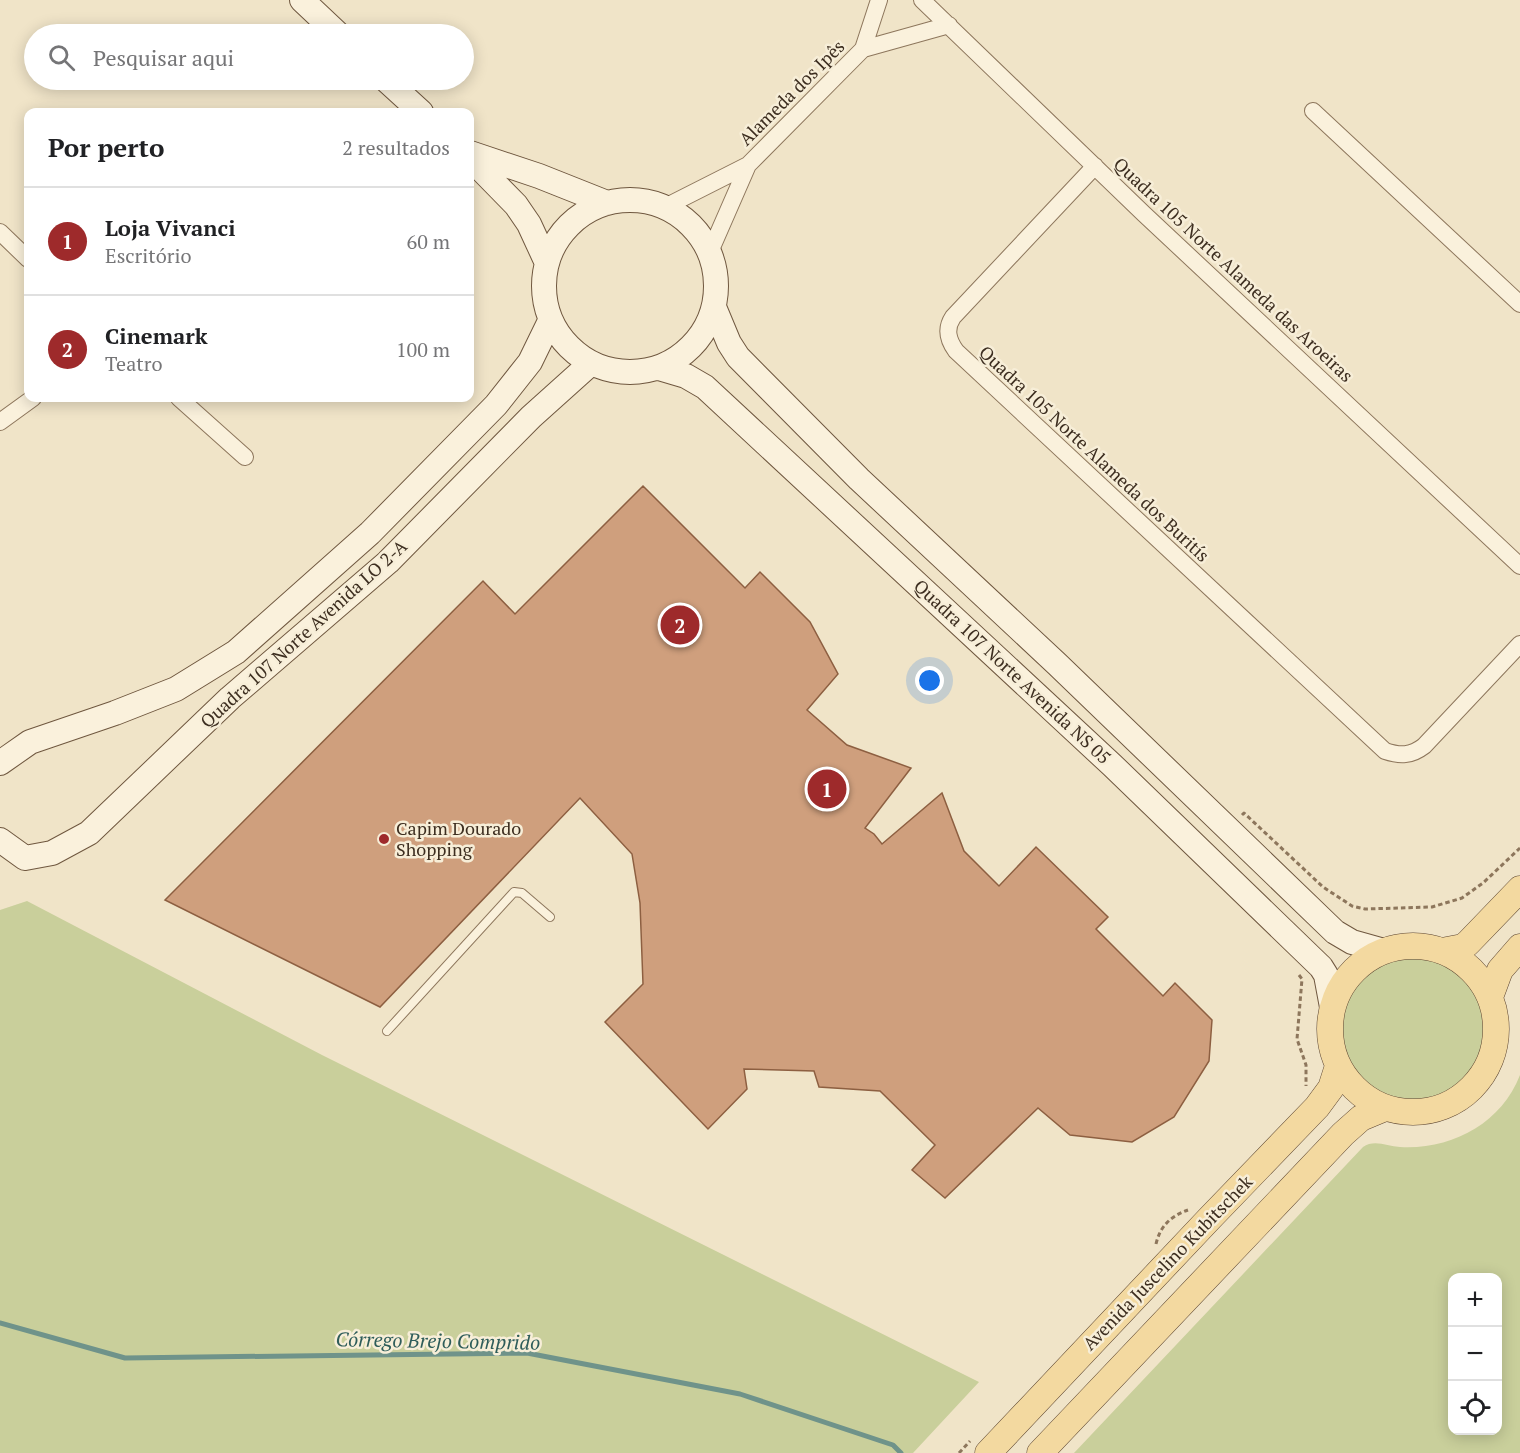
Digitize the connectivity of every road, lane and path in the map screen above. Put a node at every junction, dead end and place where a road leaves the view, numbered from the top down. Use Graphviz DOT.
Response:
graph roads {
  1 [pos="302,0"];
  2 [pos="879,0"];
  3 [pos="922,0"];
  4 [pos="327,24"];
  5 [pos="949,25"];
  6 [pos="863,49"];
  7 [pos="397,90"];
  8 [pos="417,108"];
  9 [pos="1313,111"];
  10 [pos="474,154"];
  11 [pos="474,162"];
  12 [pos="748,165"];
  13 [pos="1095,166"];
  14 [pos="607,203"];
  15 [pos="666,207"];
  16 [pos="0,232"];
  17 [pos="710,252"];
  18 [pos="24,255"];
  19 [pos="547,263"];
  20 [pos="1520,304"];
  21 [pos="714,307"];
  22 [pos="550,321"];
  23 [pos="590,364"];
  24 [pos="659,368"];
  25 [pos="28,402"];
  26 [pos="183,402"];
  27 [pos="0,422"];
  28 [pos="245,457"];
  29 [pos="1520,566"];
  30 [pos="1520,644"];
  31 [pos="0,763"];
  32 [pos="1227,829"];
  33 [pos="0,840"];
  34 [pos="1520,848"];
  35 [pos="1520,889"];
  36 [pos="550,917"];
  37 [pos="1520,947"];
  38 [pos="1384,951"];
  39 [pos="1442,951"];
  40 [pos="1297,973"];
  41 [pos="1490,997"];
  42 [pos="1332,1007"];
  43 [pos="387,1031"];
  44 [pos="1338,1066"];
  45 [pos="1306,1087"];
  46 [pos="1385,1108"];
  47 [pos="1193,1205"];
  48 [pos="1155,1244"];
  49 [pos="976,1445"];
  50 [pos="958,1453"];
  51 [pos="1040,1453"];
  1 -- 4 [label="street"];
  2 -- 6 [label="street, Alameda dos Ipês"];
  3 -- 5 [label="street, Quadra 105 Norte Alameda das Aroeiras"];
  5 -- 6 [label="street, Alameda dos Ipês"];
  5 -- 13 [label="street, Quadra 105 Norte Alameda das Aroeiras"];
  6 -- 12 [label="street, Alameda dos Ipês"];
  7 -- 8 [label="street"];
  9 -- 20 [label="street"];
  10 -- 14 [label="street"];
  11 -- 19 [label="street"];
  12 -- 15 [label="street, Alameda dos Ipês"];
  12 -- 17 [label="street, Alameda dos Ipês"];
  13 -- 29 [label="street, Quadra 105 Norte Alameda das Aroeiras"];
  13 -- 30 [label="street, Quadra 105 Norte Alameda dos Buritís"];
  14 -- 15 [label="street"];
  14 -- 19 [label="street"];
  15 -- 17 [label="street"];
  16 -- 18 [label="street"];
  17 -- 21 [label="street"];
  19 -- 22 [label="street"];
  21 -- 24 [label="street"];
  21 -- 32 [label="street, Quadra 107 Norte Avenida NS 05"];
  22 -- 23 [label="street"];
  22 -- 31 [label="street, Quadra 107 Norte Avenida LO 2-A"];
  23 -- 24 [label="street"];
  23 -- 33 [label="street, Quadra 107 Norte Avenida LO 2-A"];
  24 -- 42 [label="street, Quadra 107 Norte Avenida NS 05"];
  25 -- 27 [label="street"];
  26 -- 28 [label="street"];
  32 -- 34 [label="path"];
  32 -- 38 [label="street, Quadra 107 Norte Avenida NS 05"];
  35 -- 39 [label="main road"];
  36 -- 43 [label="lane"];
  37 -- 41 [label="main road"];
  38 -- 39 [label="main road"];
  38 -- 42 [label="main road"];
  39 -- 41 [label="main road"];
  40 -- 45 [label="path"];
  41 -- 46 [label="main road"];
  42 -- 44 [label="main road"];
  44 -- 46 [label="main road"];
  44 -- 49 [label="main road, Avenida Juscelino Kubitschek"];
  46 -- 51 [label="main road, Avenida Juscelino Kubitschek"];
  47 -- 48 [label="path"];
  49 -- 50 [label="path"];
}
